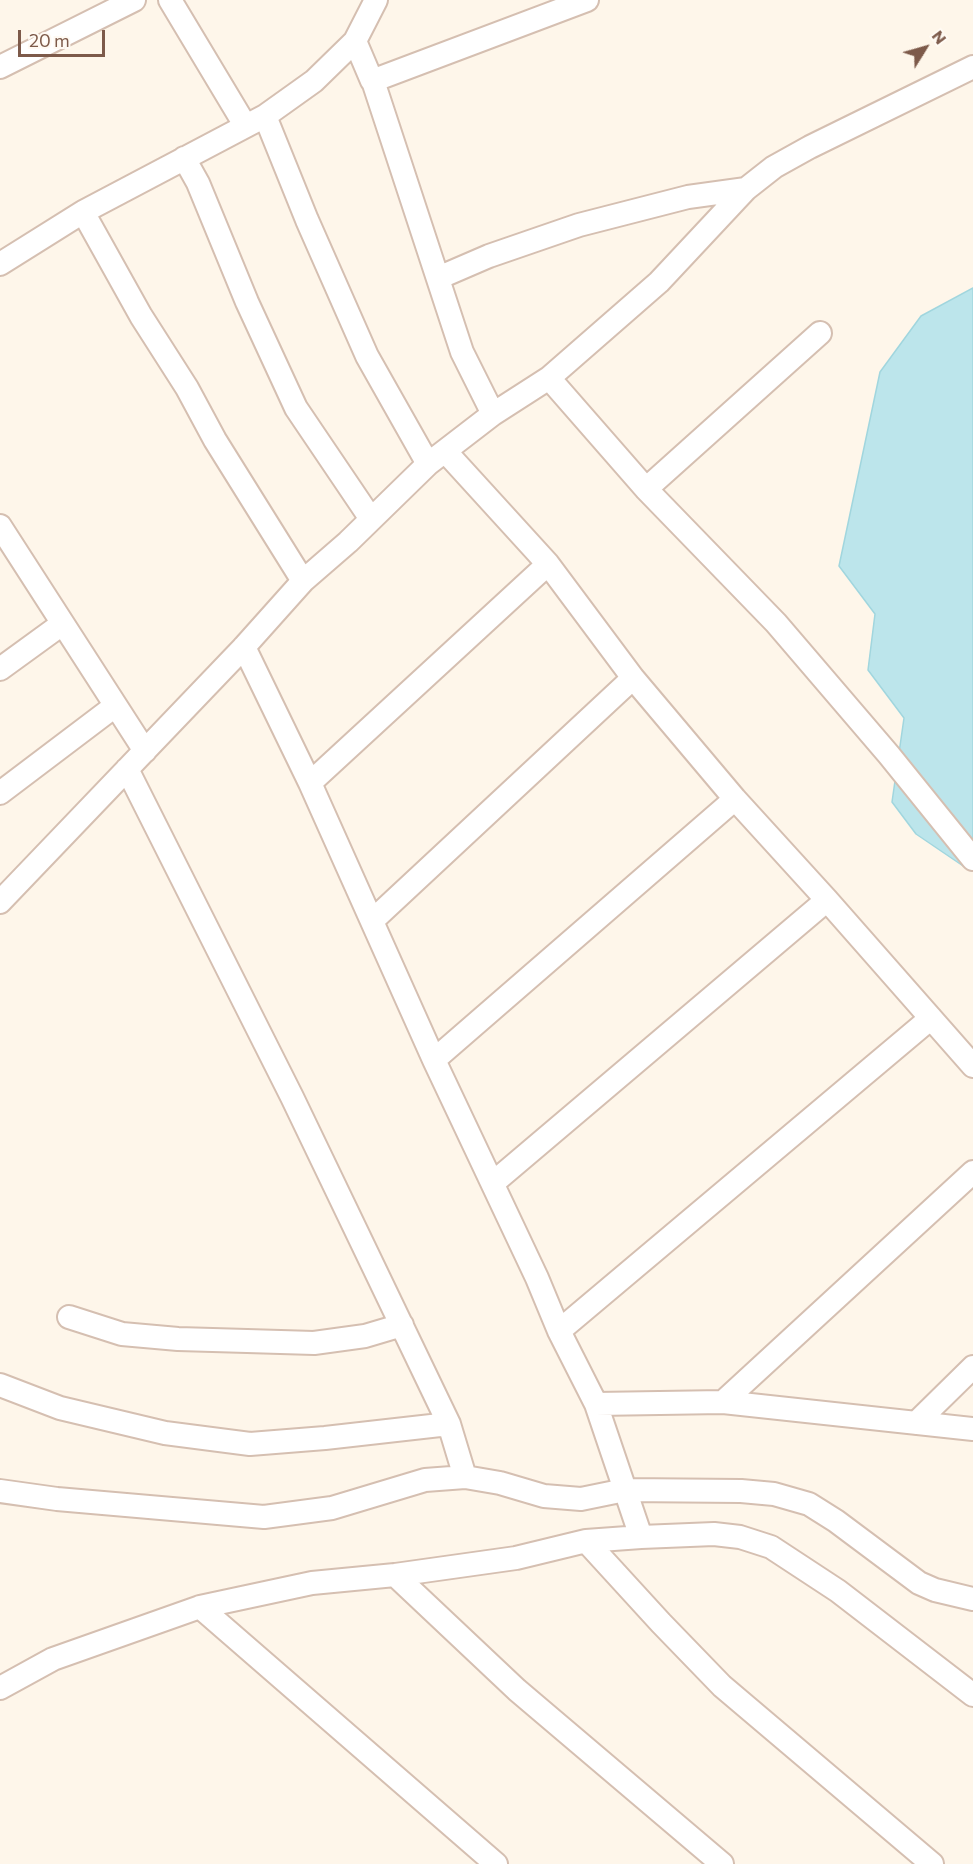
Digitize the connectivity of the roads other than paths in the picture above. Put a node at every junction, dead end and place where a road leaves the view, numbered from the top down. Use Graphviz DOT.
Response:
graph roads {
  1 [pos="134,0"];
  2 [pos="170,0"];
  3 [pos="376,0"];
  4 [pos="587,0"];
  5 [pos="355,41"];
  6 [pos="3,59"];
  7 [pos="973,67"];
  8 [pos="373,81"];
  9 [pos="265,116"];
  10 [pos="245,125"];
  11 [pos="184,158"];
  12 [pos="746,189"];
  13 [pos="83,212"];
  14 [pos="0,264"];
  15 [pos="438,278"];
  16 [pos="820,333"];
  17 [pos="549,378"];
  18 [pos="493,414"];
  19 [pos="437,458"];
  20 [pos="646,489"];
  21 [pos="371,519"];
  22 [pos="0,526"];
  23 [pos="548,564"];
  24 [pos="303,581"];
  25 [pos="62,624"];
  26 [pos="244,647"];
  27 [pos="0,669"];
  28 [pos="633,678"];
  29 [pos="116,706"];
  30 [pos="145,751"];
  31 [pos="127,769"];
  32 [pos="310,783"];
  33 [pos="0,793"];
  34 [pos="735,799"];
  35 [pos="973,859"];
  36 [pos="828,900"];
  37 [pos="0,902"];
  38 [pos="372,921"];
  39 [pos="931,1018"];
  40 [pos="434,1060"];
  41 [pos="973,1066"];
  42 [pos="973,1172"];
  43 [pos="493,1183"];
  44 [pos="69,1317"];
  45 [pos="402,1325"];
  46 [pos="559,1331"];
  47 [pos="973,1367"];
  48 [pos="0,1385"];
  49 [pos="723,1402"];
  50 [pos="596,1404"];
  51 [pos="915,1423"];
  52 [pos="449,1424"];
  53 [pos="973,1429"];
  54 [pos="465,1477"];
  55 [pos="625,1490"];
  56 [pos="0,1491"];
  57 [pos="641,1537"];
  58 [pos="586,1541"];
  59 [pos="395,1575"];
  60 [pos="973,1599"];
  61 [pos="200,1607"];
  62 [pos="0,1688"];
  63 [pos="973,1695"];
  64 [pos="496,1864"];
  65 [pos="722,1864"];
  66 [pos="932,1864"];
  1 -- 6 [label="street"];
  2 -- 10 [label="street"];
  3 -- 5 [label="street"];
  4 -- 8 [label="street"];
  5 -- 8 [label="street"];
  5 -- 9 [label="street"];
  7 -- 12 [label="street"];
  8 -- 15 [label="street"];
  9 -- 10 [label="street"];
  9 -- 19 [label="street"];
  10 -- 11 [label="street"];
  11 -- 13 [label="street"];
  11 -- 21 [label="street"];
  12 -- 15 [label="street"];
  12 -- 17 [label="street"];
  13 -- 14 [label="street"];
  13 -- 24 [label="street"];
  15 -- 18 [label="street"];
  16 -- 20 [label="street"];
  17 -- 18 [label="street"];
  17 -- 20 [label="street"];
  18 -- 19 [label="street"];
  19 -- 21 [label="street"];
  19 -- 23 [label="street"];
  20 -- 35 [label="street"];
  21 -- 24 [label="street"];
  22 -- 25 [label="street"];
  23 -- 28 [label="street"];
  23 -- 32 [label="street"];
  24 -- 26 [label="street"];
  25 -- 27 [label="street"];
  25 -- 29 [label="street"];
  26 -- 30 [label="street"];
  26 -- 32 [label="street"];
  28 -- 34 [label="street"];
  28 -- 38 [label="street"];
  29 -- 30 [label="street"];
  29 -- 33 [label="street"];
  30 -- 31 [label="street"];
  31 -- 37 [label="street"];
  31 -- 45 [label="street"];
  32 -- 38 [label="street"];
  34 -- 36 [label="street"];
  34 -- 40 [label="street"];
  36 -- 39 [label="street"];
  36 -- 43 [label="street"];
  38 -- 40 [label="street"];
  39 -- 41 [label="street"];
  39 -- 46 [label="street"];
  40 -- 43 [label="street"];
  42 -- 49 [label="street"];
  43 -- 46 [label="street"];
  44 -- 45 [label="street"];
  45 -- 52 [label="street"];
  46 -- 50 [label="street"];
  47 -- 51 [label="street"];
  48 -- 52 [label="street"];
  49 -- 50 [label="street"];
  49 -- 51 [label="street"];
  50 -- 55 [label="street"];
  51 -- 53 [label="street"];
  52 -- 54 [label="street"];
  54 -- 55 [label="street"];
  54 -- 56 [label="street"];
  55 -- 57 [label="street"];
  55 -- 60 [label="street"];
  57 -- 58 [label="street"];
  57 -- 63 [label="street"];
  58 -- 59 [label="street"];
  58 -- 66 [label="street"];
  59 -- 61 [label="street"];
  59 -- 65 [label="street"];
  61 -- 62 [label="street"];
  61 -- 64 [label="street"];
}
